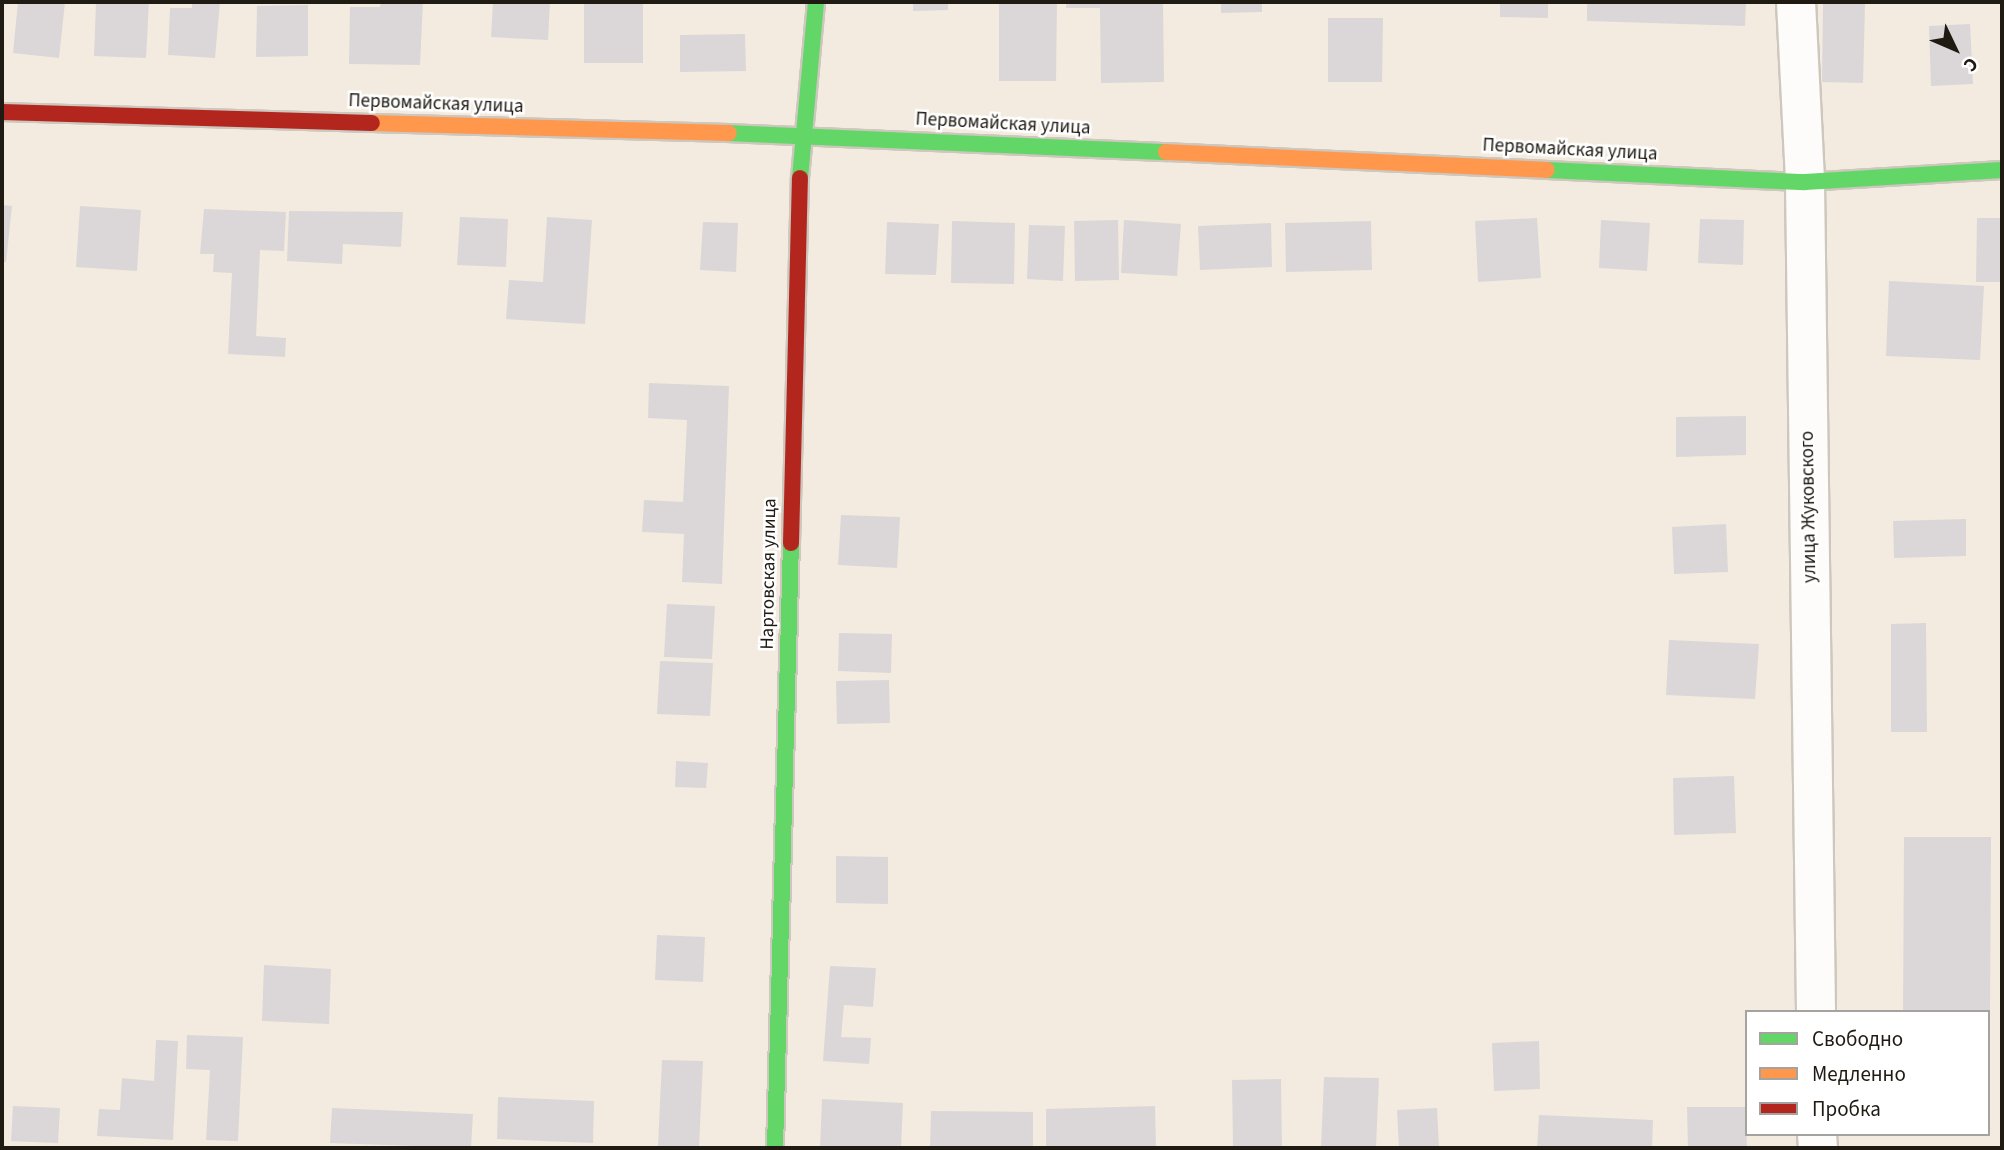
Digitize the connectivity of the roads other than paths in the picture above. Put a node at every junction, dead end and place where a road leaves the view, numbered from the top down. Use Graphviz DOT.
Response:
graph roads {
  1 [pos="816,2"];
  2 [pos="1796,2"];
  3 [pos="2,112"];
  4 [pos="801,135"];
  5 [pos="2002,170"];
  6 [pos="1805,182"];
  7 [pos="1816,1010"];
  8 [pos="775,1148"];
  1 -- 4 [label="street, Нартовская улица"];
  2 -- 6 [label="street, улица Жуковского"];
  3 -- 4 [label="street, Первомайская улица"];
  4 -- 6 [label="street, Первомайская улица"];
  4 -- 8 [label="street, Нартовская улица"];
  5 -- 6 [label="street, Первомайская улица"];
  6 -- 7 [label="street, улица Жуковского"];
}
